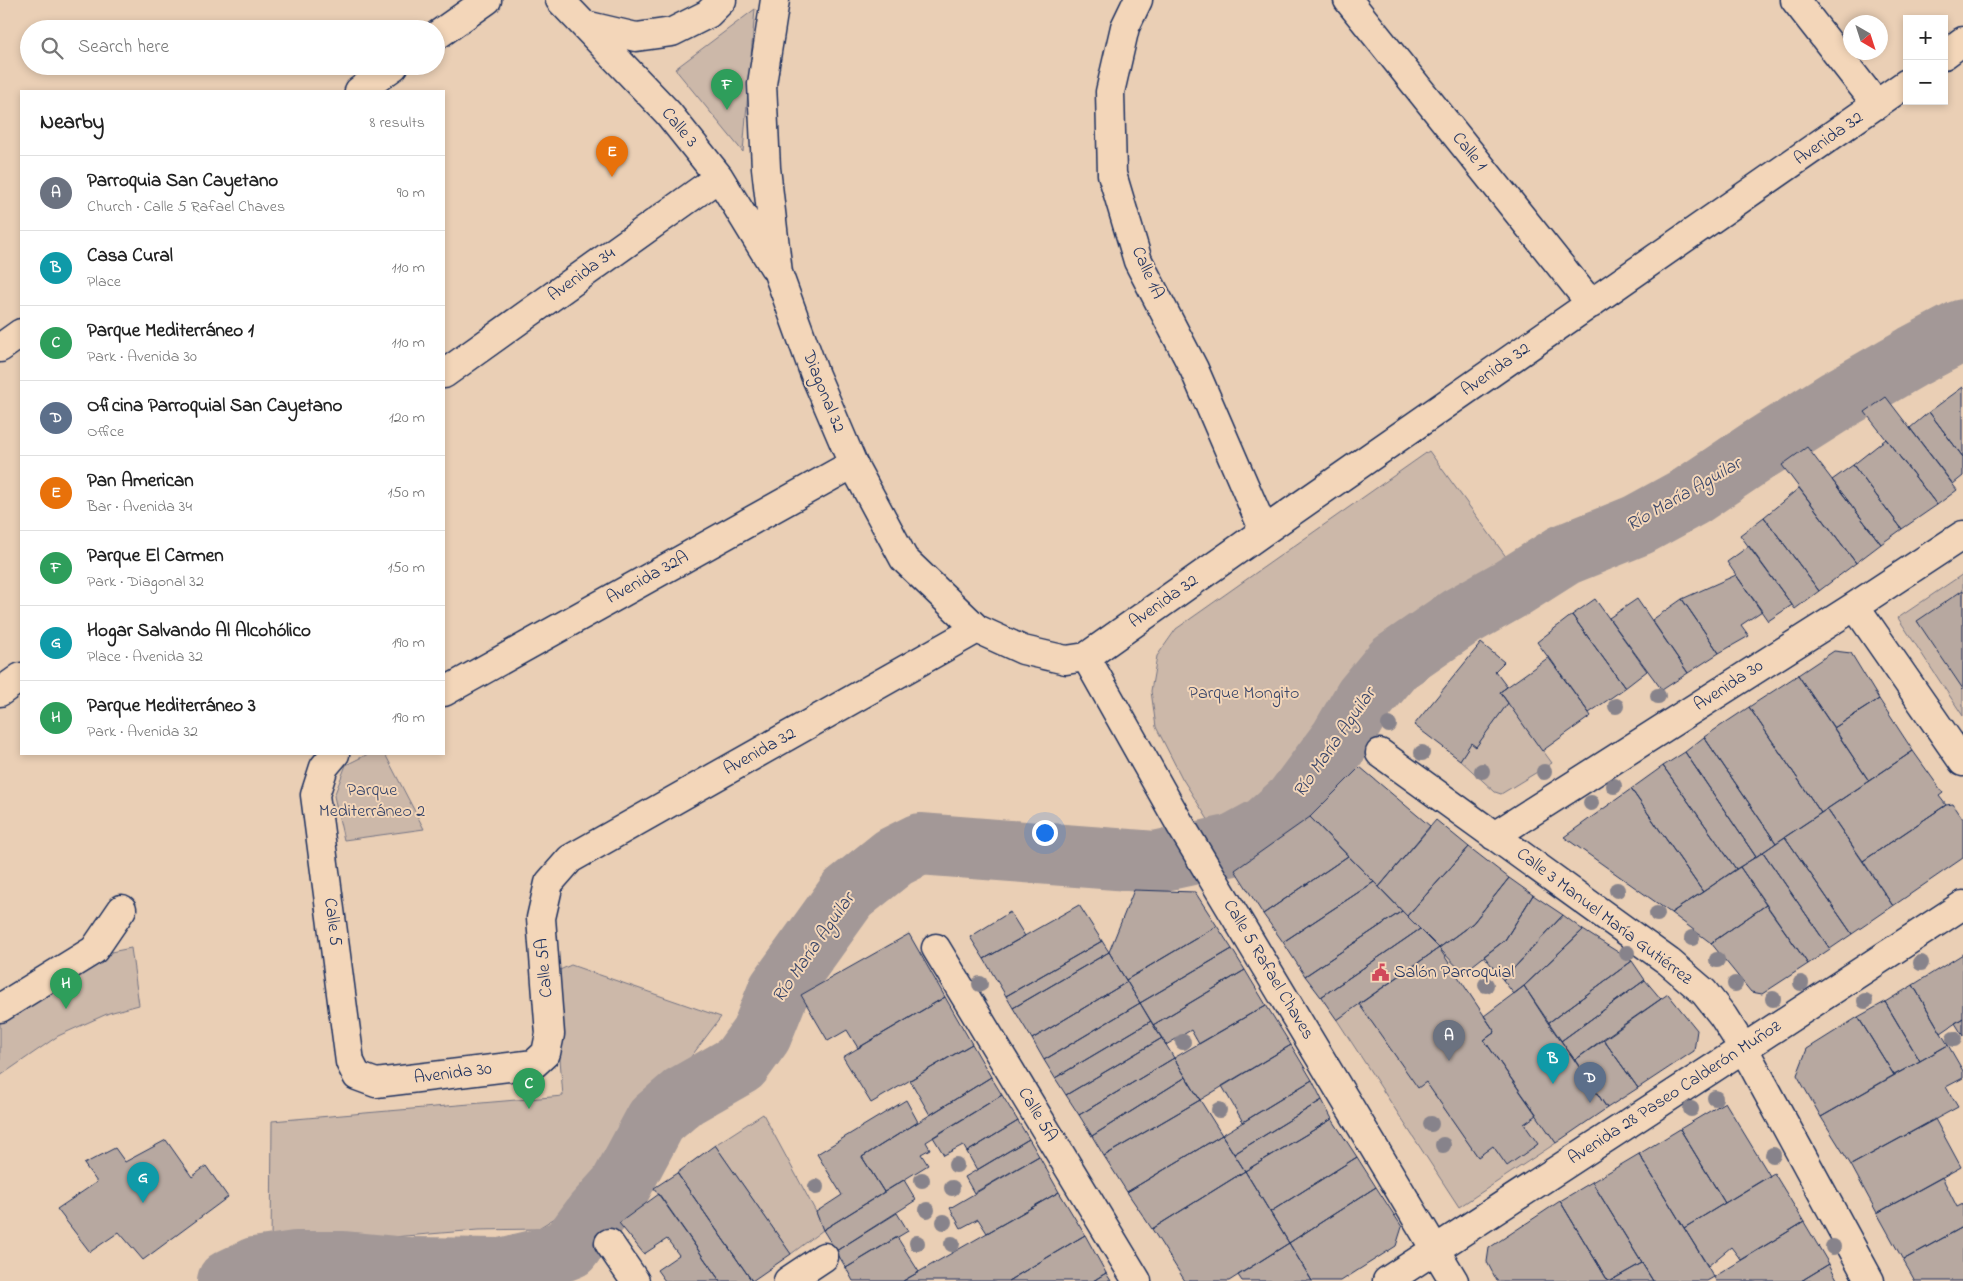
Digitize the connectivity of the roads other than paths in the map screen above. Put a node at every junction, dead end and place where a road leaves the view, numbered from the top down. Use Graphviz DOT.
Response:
graph roads {
  1 [pos="487,0"];
  2 [pos="560,0"];
  3 [pos="722,0"];
  4 [pos="775,0"];
  5 [pos="1138,0"];
  6 [pos="1348,0"];
  7 [pos="1795,0"];
  8 [pos="585,25"];
  9 [pos="445,30"];
  10 [pos="1963,41"];
  11 [pos="1948,52"];
  12 [pos="381,75"];
  13 [pos="1903,86"];
  14 [pos="360,90"];
  15 [pos="1878,105"];
  16 [pos="719,177"];
  17 [pos="778,273"];
  18 [pos="1591,304"];
  19 [pos="20,334"];
  20 [pos="0,348"];
  21 [pos="445,373"];
  22 [pos="853,464"];
  23 [pos="1264,531"];
  24 [pos="1963,534"];
  25 [pos="1855,606"];
  26 [pos="977,629"];
  27 [pos="1086,657"];
  28 [pos="20,678"];
  29 [pos="445,691"];
  30 [pos="0,692"];
  31 [pos="1380,753"];
  32 [pos="330,761"];
  33 [pos="1963,762"];
  34 [pos="1494,836"];
  35 [pos="549,884"];
  36 [pos="1963,905"];
  37 [pos="122,909"];
  38 [pos="936,948"];
  39 [pos="0,1008"];
  40 [pos="1744,1049"];
  41 [pos="546,1053"];
  42 [pos="357,1076"];
  43 [pos="609,1243"];
  44 [pos="1435,1249"];
  45 [pos="824,1257"];
  46 [pos="635,1281"];
  47 [pos="788,1281"];
  48 [pos="1138,1281"];
  49 [pos="1387,1281"];
  50 [pos="1454,1281"];
  51 [pos="1870,1281"];
  1 -- 9 [label="street"];
  2 -- 8 [label="street, Calle 3"];
  3 -- 8 [label="street"];
  4 -- 17 [label="street, Diagonal 32"];
  5 -- 23 [label="street, Calle 1A"];
  6 -- 18 [label="street, Calle 1"];
  7 -- 15 [label="street"];
  8 -- 16 [label="street, Calle 3"];
  10 -- 11 [label="street"];
  12 -- 14 [label="street"];
  13 -- 15 [label="street, Avenida 32"];
  15 -- 18 [label="street, Avenida 32"];
  16 -- 17 [label="street, Calle 3"];
  16 -- 21 [label="street, Avenida 34"];
  17 -- 22 [label="street, Diagonal 32"];
  18 -- 23 [label="street, Avenida 32"];
  19 -- 20 [label="street"];
  22 -- 26 [label="street, Diagonal 32"];
  22 -- 29 [label="street, Avenida 32A"];
  23 -- 27 [label="street, Avenida 32"];
  24 -- 25 [label="street, Avenida 30"];
  25 -- 33 [label="street"];
  25 -- 34 [label="street, Avenida 30"];
  26 -- 27 [label="street, Diagonal 32"];
  26 -- 35 [label="street, Avenida 32"];
  27 -- 44 [label="street, Calle 5 Rafael Chaves"];
  28 -- 30 [label="street"];
  31 -- 34 [label="street, Calle 3 Manuel María Gutiérrez"];
  32 -- 42 [label="street, Calle 5"];
  34 -- 40 [label="street, Calle 3 Manuel María Gutiérrez"];
  35 -- 41 [label="street, Calle 5A"];
  36 -- 40 [label="street, Avenida 28 Paseo Calderón Muñoz"];
  37 -- 39 [label="street"];
  38 -- 48 [label="street, Calle 5A"];
  40 -- 44 [label="street, Avenida 28 Paseo Calderón Muñoz"];
  40 -- 51 [label="street, Calle 3 Manuel María Gutiérrez"];
  41 -- 42 [label="street, Avenida 30"];
  43 -- 46 [label="street"];
  44 -- 49 [label="street, Avenida 28 Paseo Calderón Muñoz"];
  44 -- 50 [label="street, Calle 5 Rafael Chaves"];
  45 -- 47 [label="street"];
}
